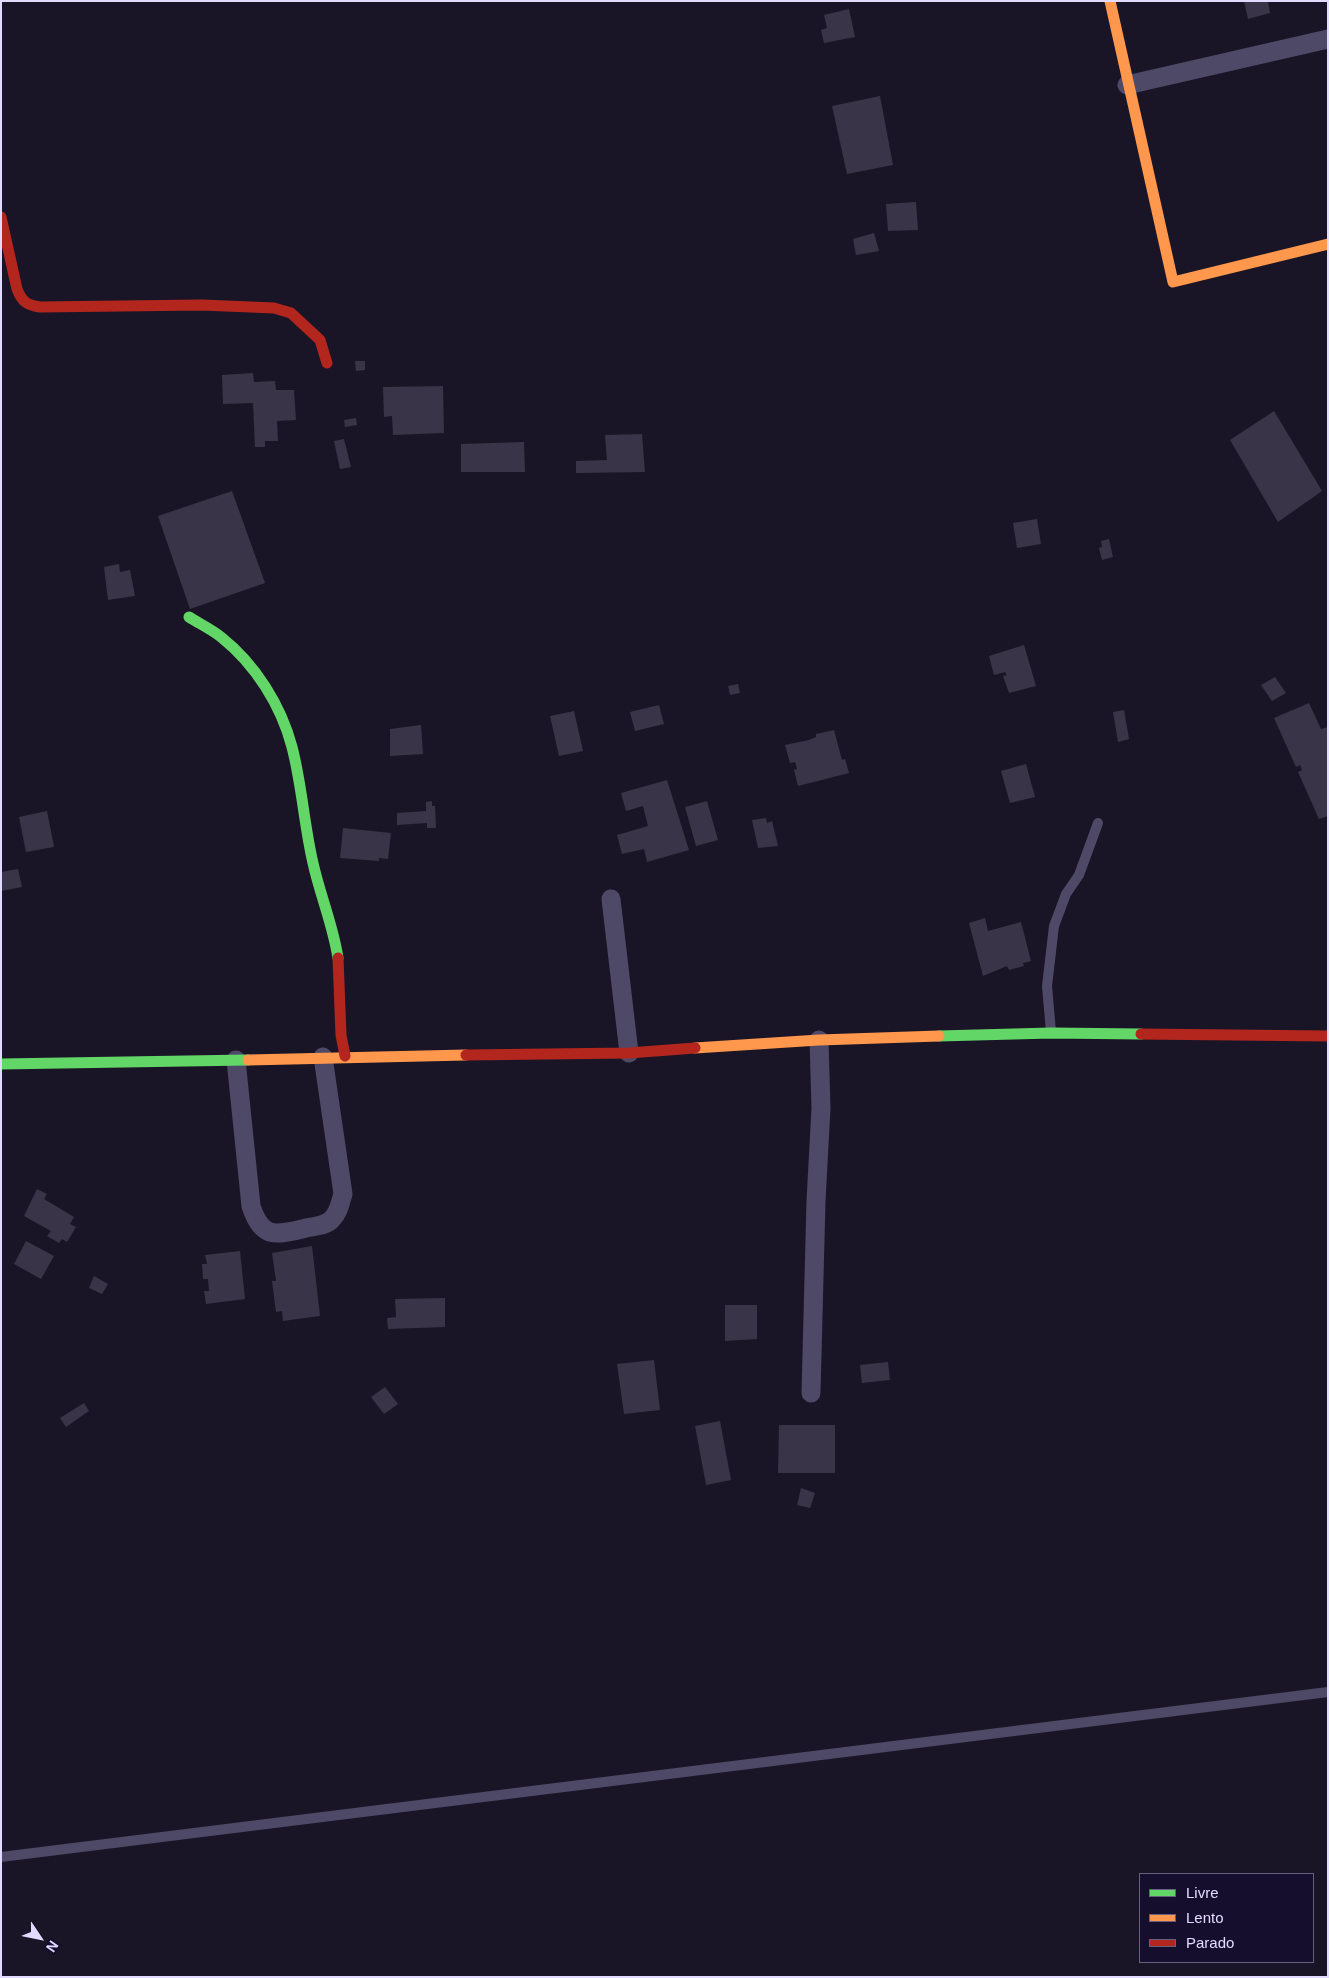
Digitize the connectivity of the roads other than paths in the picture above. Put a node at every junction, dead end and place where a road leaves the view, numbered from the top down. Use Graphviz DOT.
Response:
graph roads {
  1 [pos="1110,1"];
  2 [pos="1328,39"];
  3 [pos="1127,85"];
  4 [pos="1,217"];
  5 [pos="1328,244"];
  6 [pos="327,363"];
  7 [pos="188,617"];
  8 [pos="1098,823"];
  9 [pos="611,899"];
  10 [pos="1052,1033"];
  11 [pos="1328,1036"];
  12 [pos="819,1040"];
  13 [pos="629,1053"];
  14 [pos="345,1056"];
  15 [pos="323,1057"];
  16 [pos="236,1060"];
  17 [pos="1,1064"];
  18 [pos="810,1393"];
  19 [pos="1328,1692"];
  20 [pos="1,1857"];
  1 -- 3 [label="street"];
  2 -- 3 [label="street"];
  3 -- 5 [label="street"];
  4 -- 6 [label="street"];
  7 -- 14 [label="street"];
  8 -- 10 [label="lane"];
  9 -- 13 [label="street"];
  10 -- 11 [label="street"];
  10 -- 12 [label="street"];
  12 -- 13 [label="street"];
  12 -- 18 [label="street"];
  13 -- 14 [label="street"];
  14 -- 15 [label="street"];
  15 -- 16 [label="street"];
  15 -- 16 [label="street"];
  16 -- 17 [label="street"];
  19 -- 20 [label="lane"];
}
